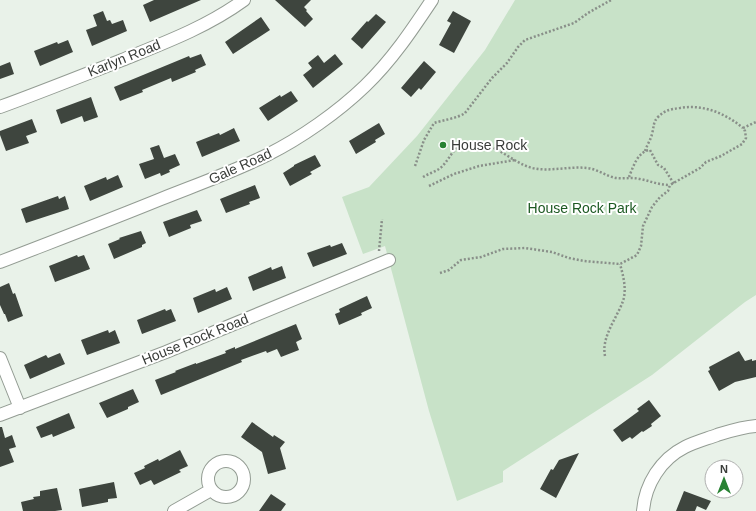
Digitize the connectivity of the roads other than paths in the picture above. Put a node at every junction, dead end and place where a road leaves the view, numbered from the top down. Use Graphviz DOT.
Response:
graph roads {
  1 [pos="244,0"];
  2 [pos="432,0"];
  3 [pos="0,108"];
  4 [pos="389,260"];
  5 [pos="0,262"];
  6 [pos="0,358"];
  7 [pos="20,408"];
  8 [pos="0,415"];
  9 [pos="756,426"];
  10 [pos="211,490"];
  11 [pos="174,511"];
  12 [pos="643,511"];
  1 -- 3 [label="street, Karlyn Road"];
  2 -- 5 [label="street, Gale Road"];
  4 -- 7 [label="street, House Rock Road"];
  6 -- 7 [label="street"];
  7 -- 8 [label="street, House Rock Road"];
  9 -- 12 [label="street"];
  10 -- 11 [label="street"];
}
